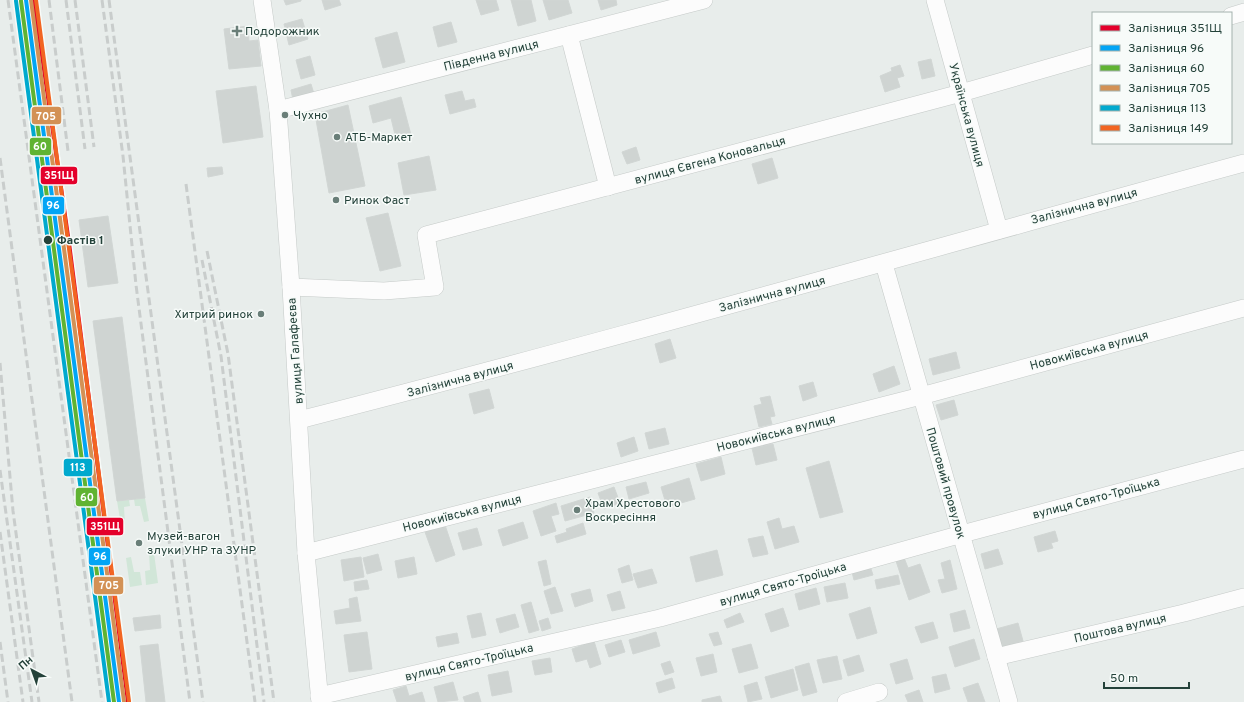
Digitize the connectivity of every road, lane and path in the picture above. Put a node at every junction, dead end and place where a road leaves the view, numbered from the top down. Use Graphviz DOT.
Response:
graph roads {
  1 [pos="262,0"];
  2 [pos="704,0"];
  3 [pos="935,0"];
  4 [pos="1244,12"];
  5 [pos="1232,16"];
  6 [pos="569,35"];
  7 [pos="1092,55"];
  8 [pos="961,93"];
  9 [pos="278,110"];
  10 [pos="1244,163"];
  11 [pos="608,187"];
  12 [pos="998,230"];
  13 [pos="884,264"];
  14 [pos="291,287"];
  15 [pos="1244,308"];
  16 [pos="921,396"];
  17 [pos="300,420"];
  18 [pos="1244,459"];
  19 [pos="962,534"];
  20 [pos="306,553"];
  21 [pos="1244,597"];
  22 [pos="996,657"];
  23 [pos="879,692"];
  24 [pos="320,699"];
  25 [pos="846,702"];
  26 [pos="1008,702"];
  1 -- 9 [label="street, вулиця Галафеєва"];
  2 -- 6 [label="street, Південна вулиця"];
  3 -- 8 [label="street, Українська вулиця"];
  4 -- 5 [label="street"];
  6 -- 9 [label="street, Південна вулиця"];
  6 -- 11 [label="street"];
  7 -- 8 [label="street, вулиця Євгена Коновальця"];
  8 -- 11 [label="street, вулиця Євгена Коновальця"];
  8 -- 12 [label="street, Українська вулиця"];
  9 -- 14 [label="street, вулиця Галафеєва"];
  10 -- 12 [label="street, Залізнична вулиця"];
  11 -- 14 [label="street, вулиця Євгена Коновальця"];
  12 -- 13 [label="street, Залізнична вулиця"];
  13 -- 16 [label="street, Поштовий провулок"];
  13 -- 17 [label="street, Залізнична вулиця"];
  14 -- 17 [label="street, вулиця Галафеєва"];
  15 -- 16 [label="street, Новокиївська вулиця"];
  16 -- 19 [label="street, Поштовий провулок"];
  16 -- 20 [label="street, Новокиївська вулиця"];
  17 -- 20 [label="street, вулиця Галафеєва"];
  18 -- 19 [label="street, вулиця Свято-Троїцька"];
  19 -- 22 [label="street, Поштовий провулок"];
  19 -- 24 [label="street, вулиця Свято-Троїцька"];
  20 -- 24 [label="street, вулиця Галафеєва"];
  21 -- 22 [label="street, Поштова вулиця"];
  22 -- 26 [label="street, Поштовий провулок"];
  23 -- 25 [label="street"];
}
